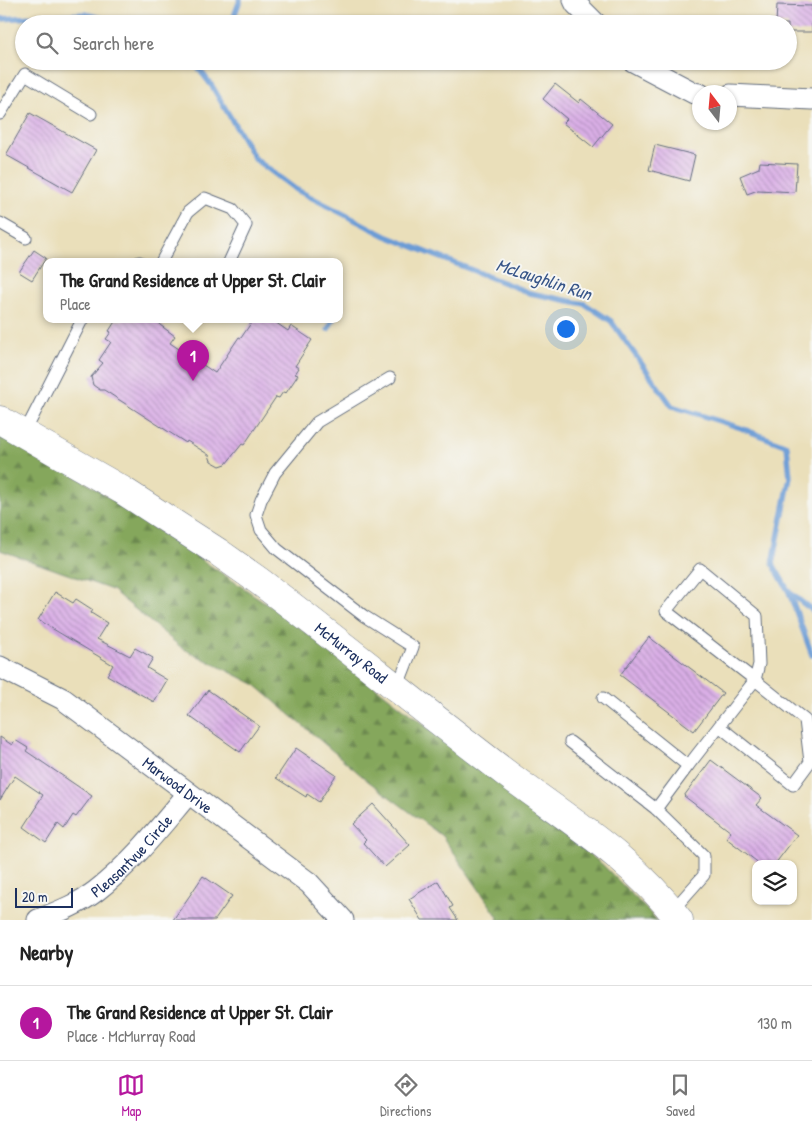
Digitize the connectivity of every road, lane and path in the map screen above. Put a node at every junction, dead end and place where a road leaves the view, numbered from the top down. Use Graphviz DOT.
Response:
graph roads {
  1 [pos="574,0"];
  2 [pos="587,15"];
  3 [pos="650,70"];
  4 [pos="692,92"];
  5 [pos="737,95"];
  6 [pos="812,99"];
  7 [pos="0,114"];
  8 [pos="91,114"];
  9 [pos="0,223"];
  10 [pos="26,238"];
  11 [pos="163,258"];
  12 [pos="231,258"];
  13 [pos="80,323"];
  14 [pos="390,378"];
  15 [pos="0,420"];
  16 [pos="24,434"];
  17 [pos="0,667"];
  18 [pos="755,680"];
  19 [pos="397,688"];
  20 [pos="602,698"];
  21 [pos="719,726"];
  22 [pos="570,742"];
  23 [pos="688,766"];
  24 [pos="188,794"];
  25 [pos="656,808"];
  26 [pos="676,916"];
  27 [pos="38,920"];
  28 [pos="343,920"];
  1 -- 2 [label="street"];
  3 -- 4 [label="street"];
  5 -- 6 [label="street"];
  7 -- 8 [label="lane"];
  9 -- 10 [label="lane"];
  11 -- 12 [label="lane"];
  13 -- 16 [label="lane"];
  14 -- 19 [label="lane"];
  15 -- 16 [label="main road, McMurray Road"];
  16 -- 19 [label="main road, McMurray Road"];
  17 -- 24 [label="street, Marwood Drive"];
  18 -- 18 [label="lane"];
  18 -- 21 [label="lane"];
  18 -- 21 [label="lane"];
  19 -- 26 [label="main road, McMurray Road"];
  20 -- 23 [label="lane"];
  21 -- 23 [label="lane"];
  22 -- 25 [label="lane"];
  23 -- 25 [label="lane"];
  24 -- 27 [label="street, Pleasantvue Circle"];
  24 -- 28 [label="street, Marwood Drive"];
  25 -- 26 [label="lane"];
}
